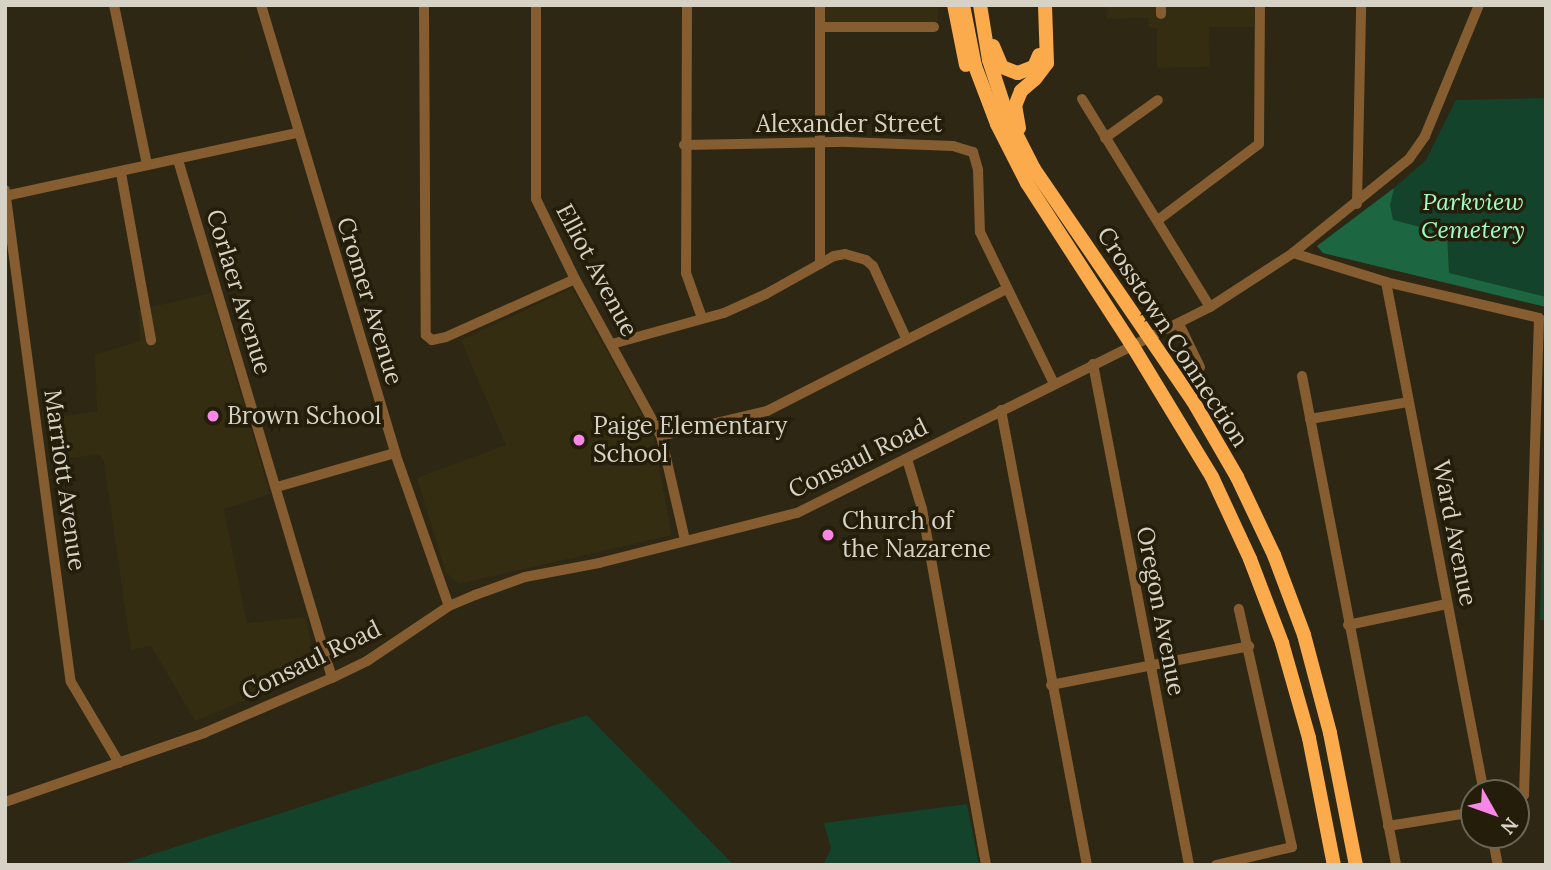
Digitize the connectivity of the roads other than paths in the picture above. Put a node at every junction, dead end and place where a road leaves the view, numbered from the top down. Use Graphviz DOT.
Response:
graph roads {
  1 [pos="114,5"];
  2 [pos="261,5"];
  3 [pos="424,5"];
  4 [pos="536,5"];
  5 [pos="687,5"];
  6 [pos="820,5"];
  7 [pos="954,5"];
  8 [pos="963,5"];
  9 [pos="1039,5"];
  10 [pos="1045,5"];
  11 [pos="1260,5"];
  12 [pos="1361,5"];
  13 [pos="1479,5"];
  14 [pos="981,13"];
  15 [pos="820,27"];
  16 [pos="934,27"];
  17 [pos="1082,99"];
  18 [pos="1158,100"];
  19 [pos="297,134"];
  20 [pos="1105,138"];
  21 [pos="819,143"];
  22 [pos="684,145"];
  23 [pos="178,160"];
  24 [pos="147,165"];
  25 [pos="1034,169"];
  26 [pos="121,173"];
  27 [pos="1027,183"];
  28 [pos="5,194"];
  29 [pos="1357,204"];
  30 [pos="1158,220"];
  31 [pos="1293,253"];
  32 [pos="820,264"];
  33 [pos="575,279"];
  34 [pos="1386,282"];
  35 [pos="1006,289"];
  36 [pos="1210,307"];
  37 [pos="702,318"];
  38 [pos="1179,324"];
  39 [pos="1150,337"];
  40 [pos="906,338"];
  41 [pos="151,340"];
  42 [pos="612,344"];
  43 [pos="1132,345"];
  44 [pos="1093,364"];
  45 [pos="1200,367"];
  46 [pos="1302,376"];
  47 [pos="1054,384"];
  48 [pos="1408,402"];
  49 [pos="1001,410"];
  50 [pos="1310,419"];
  51 [pos="661,436"];
  52 [pos="395,453"];
  53 [pos="907,459"];
  54 [pos="276,487"];
  55 [pos="685,540"];
  56 [pos="1447,604"];
  57 [pos="449,606"];
  58 [pos="1239,609"];
  59 [pos="1348,625"];
  60 [pos="1249,646"];
  61 [pos="1150,667"];
  62 [pos="332,678"];
  63 [pos="1051,685"];
  64 [pos="119,763"];
  65 [pos="1481,779"];
  66 [pos="1525,779"];
  67 [pos="5,802"];
  68 [pos="1460,814"];
  69 [pos="1388,826"];
  70 [pos="986,865"];
  71 [pos="1087,865"];
  72 [pos="1189,865"];
  73 [pos="1216,865"];
  74 [pos="1334,865"];
  75 [pos="1356,865"];
  76 [pos="1396,865"];
  1 -- 24 [label="street"];
  2 -- 19 [label="street, Cromer Avenue"];
  3 -- 33 [label="street"];
  4 -- 33 [label="street, Elliot Avenue"];
  5 -- 22 [label="street"];
  6 -- 15 [label="street"];
  7 -- 27 [label="highway"];
  8 -- 27 [label="highway, Crosstown Connection"];
  9 -- 14 [label="highway"];
  10 -- 25 [label="highway"];
  11 -- 30 [label="street"];
  12 -- 29 [label="street"];
  13 -- 29 [label="street, Consaul Road"];
  14 -- 25 [label="highway, Crosstown Connection"];
  15 -- 16 [label="street"];
  15 -- 21 [label="street"];
  17 -- 20 [label="street"];
  18 -- 20 [label="street"];
  19 -- 23 [label="street"];
  19 -- 52 [label="street, Cromer Avenue"];
  20 -- 30 [label="street"];
  21 -- 22 [label="street, Alexander Street"];
  21 -- 32 [label="street"];
  21 -- 35 [label="street, Alexander Street"];
  22 -- 37 [label="street"];
  23 -- 24 [label="street"];
  23 -- 54 [label="street, Corlaer Avenue"];
  24 -- 26 [label="street"];
  25 -- 39 [label="highway, Crosstown Connection"];
  26 -- 28 [label="street"];
  26 -- 41 [label="street"];
  27 -- 43 [label="highway, Crosstown Connection"];
  28 -- 64 [label="street, Marriott Avenue"];
  29 -- 31 [label="street, Consaul Road"];
  30 -- 36 [label="street"];
  31 -- 34 [label="street"];
  31 -- 36 [label="street, Consaul Road"];
  32 -- 37 [label="street"];
  32 -- 40 [label="street"];
  33 -- 42 [label="street, Elliot Avenue"];
  34 -- 48 [label="street, Ward Avenue"];
  34 -- 66 [label="street"];
  35 -- 40 [label="street"];
  35 -- 47 [label="street, Alexander Street"];
  36 -- 38 [label="street, Consaul Road"];
  37 -- 42 [label="street"];
  38 -- 39 [label="street, Consaul Road"];
  38 -- 45 [label="street"];
  39 -- 43 [label="street, Consaul Road"];
  39 -- 75 [label="highway, Crosstown Connection"];
  40 -- 51 [label="street"];
  42 -- 51 [label="street, Elliot Avenue"];
  43 -- 44 [label="street, Consaul Road"];
  43 -- 74 [label="highway, Crosstown Connection"];
  44 -- 47 [label="street, Consaul Road"];
  44 -- 61 [label="street, Oregon Avenue"];
  46 -- 50 [label="street"];
  47 -- 49 [label="street, Consaul Road"];
  48 -- 50 [label="street"];
  48 -- 56 [label="street, Ward Avenue"];
  49 -- 53 [label="street, Consaul Road"];
  49 -- 63 [label="street"];
  50 -- 59 [label="street"];
  51 -- 55 [label="street, Elliot Avenue"];
  52 -- 54 [label="street"];
  52 -- 57 [label="street, Cromer Avenue"];
  53 -- 55 [label="street, Consaul Road"];
  53 -- 70 [label="street"];
  54 -- 62 [label="street, Corlaer Avenue"];
  55 -- 57 [label="street, Consaul Road"];
  56 -- 59 [label="street"];
  56 -- 65 [label="street, Ward Avenue"];
  57 -- 62 [label="street, Consaul Road"];
  58 -- 60 [label="street"];
  59 -- 69 [label="street"];
  60 -- 61 [label="street"];
  60 -- 73 [label="street"];
  61 -- 63 [label="street"];
  61 -- 72 [label="street, Oregon Avenue"];
  62 -- 64 [label="street, Consaul Road"];
  63 -- 71 [label="street"];
  64 -- 67 [label="street, Consaul Road"];
  68 -- 69 [label="street"];
  69 -- 76 [label="street"];
}
